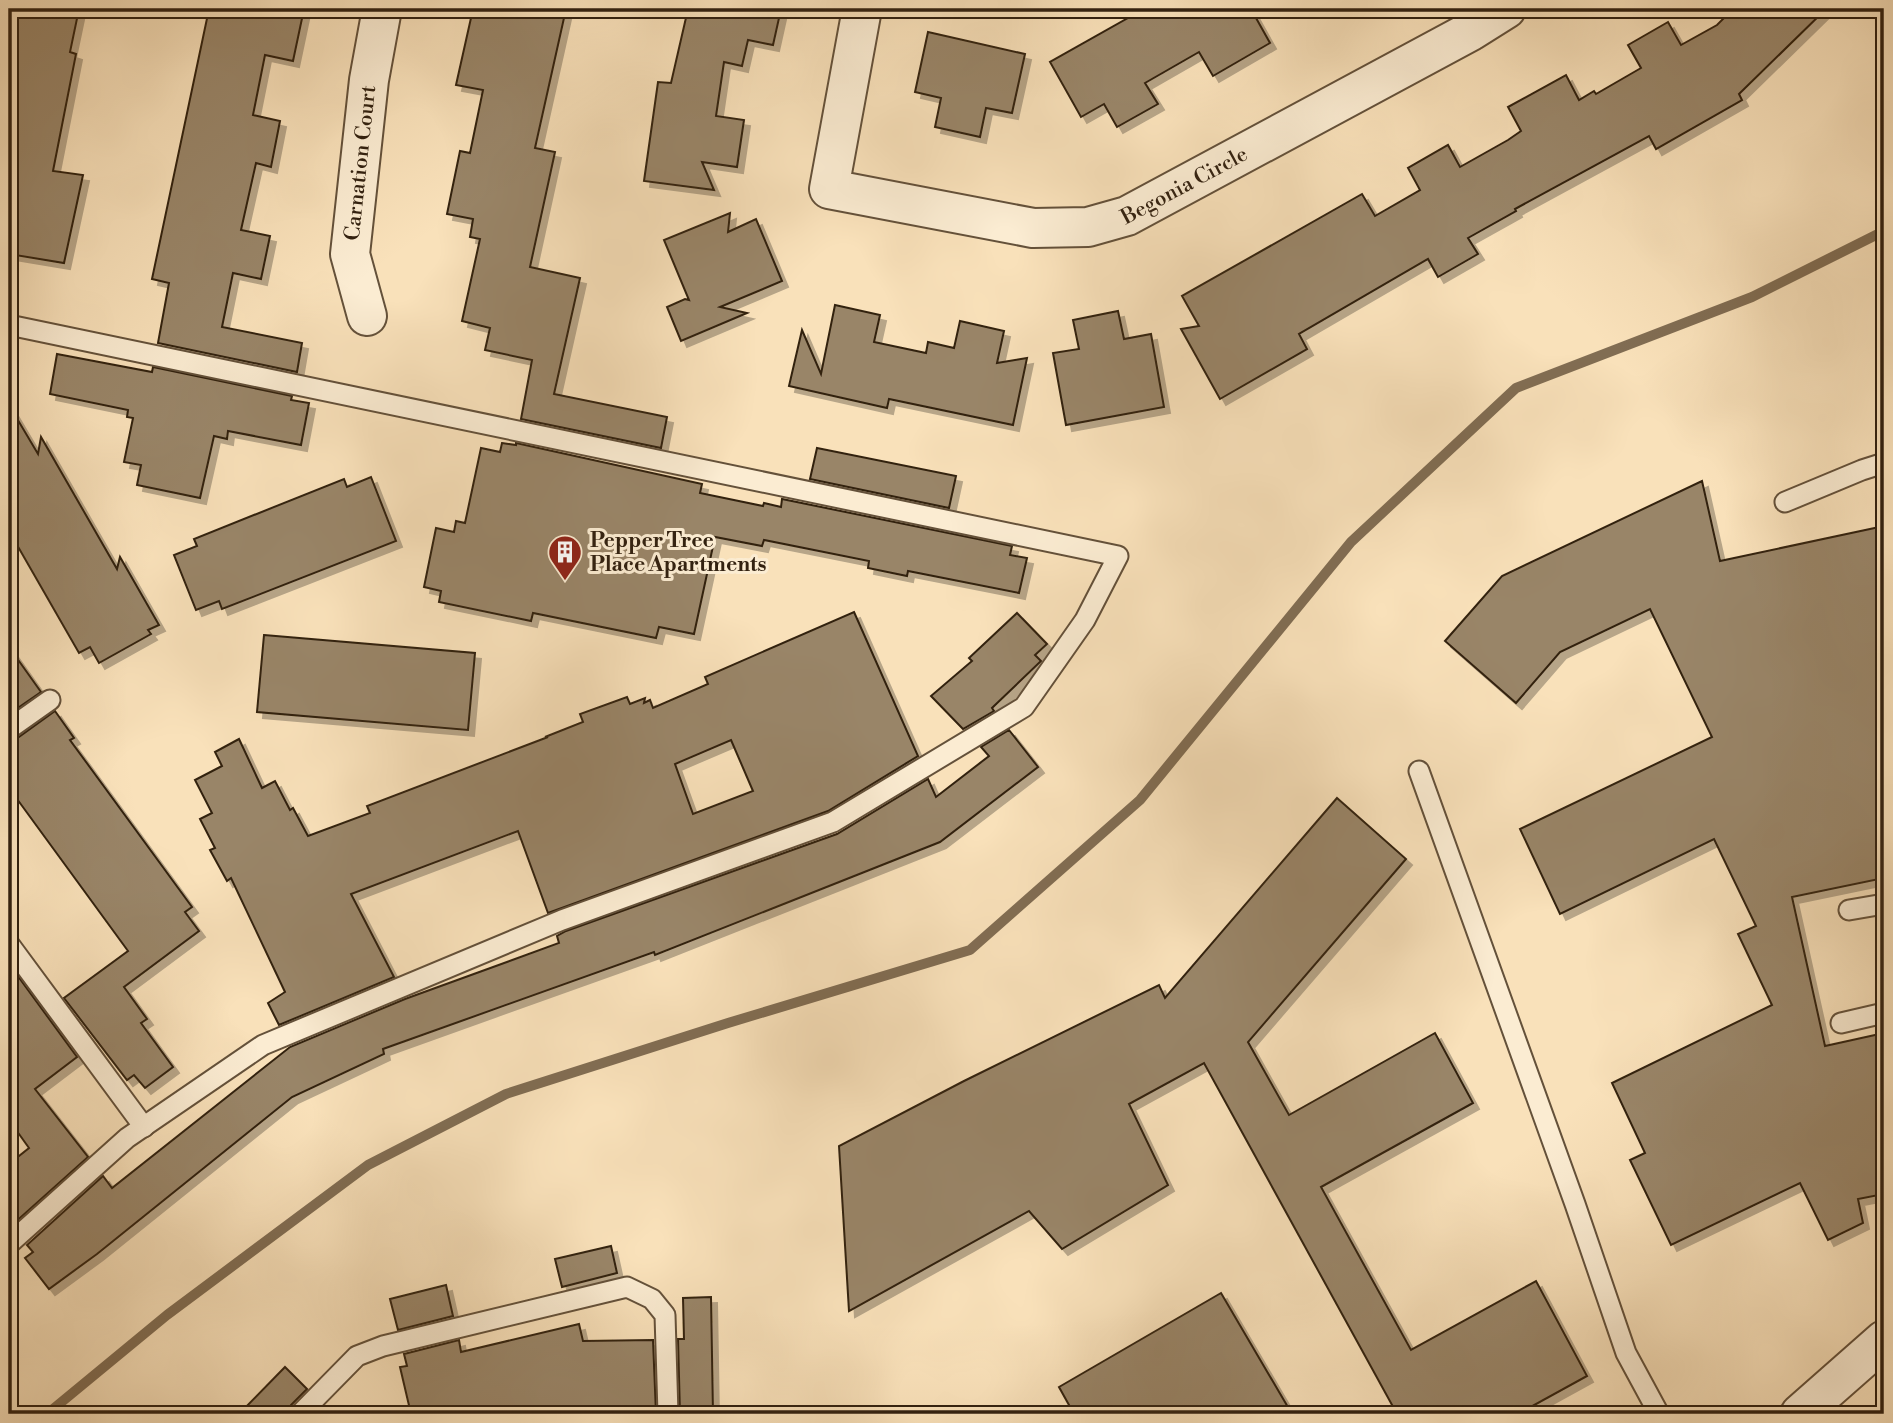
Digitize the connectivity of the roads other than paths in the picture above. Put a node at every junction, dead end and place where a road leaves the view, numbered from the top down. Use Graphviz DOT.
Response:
graph roads {
  1 [pos="382,9"];
  2 [pos="862,9"];
  3 [pos="1506,9"];
  4 [pos="367,316"];
  5 [pos="9,325"];
  6 [pos="1884,463"];
  7 [pos="1785,502"];
  8 [pos="50,700"];
  9 [pos="9,729"];
  10 [pos="1419,771"];
  11 [pos="1884,904"];
  12 [pos="1849,910"];
  13 [pos="9,944"];
  14 [pos="1884,1013"];
  15 [pos="1841,1023"];
  16 [pos="144,1126"];
  17 [pos="9,1244"];
  18 [pos="1884,1340"];
  19 [pos="300,1414"];
  20 [pos="668,1414"];
  21 [pos="1659,1414"];
  22 [pos="1800,1414"];
  1 -- 4 [label="street, Carnation Court"];
  2 -- 3 [label="street, Begonia Circle"];
  5 -- 16 [label="lane"];
  6 -- 7 [label="lane"];
  8 -- 9 [label="lane"];
  10 -- 21 [label="lane"];
  11 -- 12 [label="lane"];
  13 -- 16 [label="lane"];
  14 -- 15 [label="lane"];
  16 -- 17 [label="lane"];
  18 -- 22 [label="street"];
  19 -- 20 [label="lane"];
}
